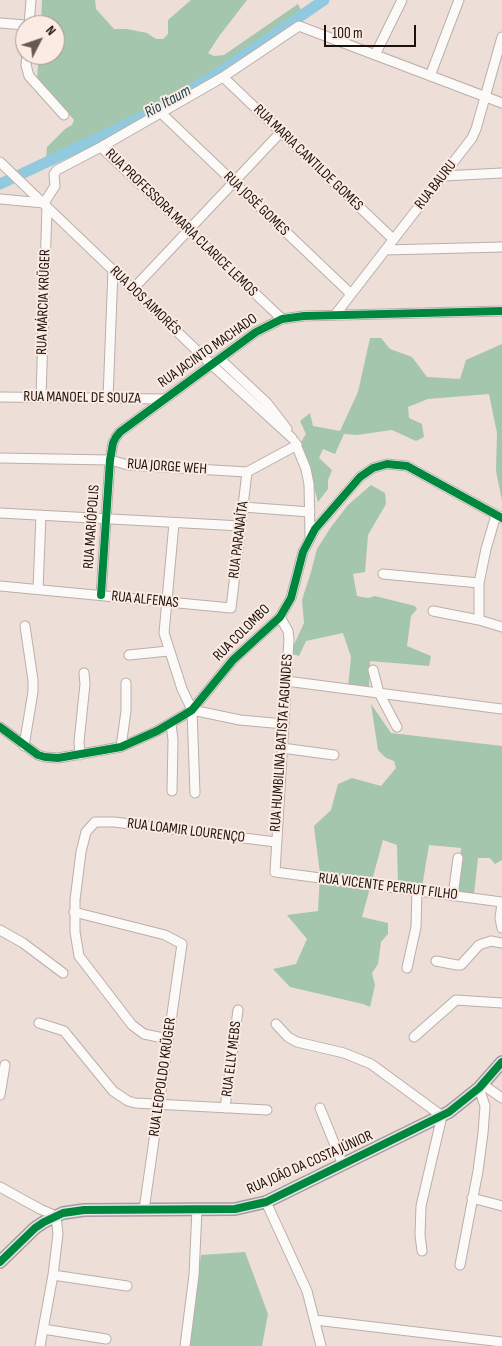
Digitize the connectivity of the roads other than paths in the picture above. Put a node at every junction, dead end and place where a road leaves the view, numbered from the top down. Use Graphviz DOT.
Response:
graph roads {
  1 [pos="31,0"];
  2 [pos="402,0"];
  3 [pos="459,0"];
  4 [pos="30,15"];
  5 [pos="0,23"];
  6 [pos="15,24"];
  7 [pos="502,37"];
  8 [pos="375,55"];
  9 [pos="26,65"];
  10 [pos="430,76"];
  11 [pos="223,77"];
  12 [pos="485,97"];
  13 [pos="502,103"];
  14 [pos="161,113"];
  15 [pos="64,115"];
  16 [pos="281,132"];
  17 [pos="101,147"];
  18 [pos="3,165"];
  19 [pos="502,172"];
  20 [pos="443,176"];
  21 [pos="234,182"];
  22 [pos="0,199"];
  23 [pos="45,205"];
  24 [pos="188,230"];
  25 [pos="393,240"];
  26 [pos="502,247"];
  27 [pos="386,250"];
  28 [pos="113,270"];
  29 [pos="133,289"];
  30 [pos="351,294"];
  31 [pos="502,311"];
  32 [pos="335,315"];
  33 [pos="282,319"];
  34 [pos="220,359"];
  35 [pos="212,365"];
  36 [pos="0,397"];
  37 [pos="41,397"];
  38 [pos="108,398"];
  39 [pos="165,399"];
  40 [pos="295,442"];
  41 [pos="0,458"];
  42 [pos="110,460"];
  43 [pos="248,472"];
  44 [pos="243,507"];
  45 [pos="310,512"];
  46 [pos="0,513"];
  47 [pos="42,515"];
  48 [pos="499,517"];
  49 [pos="106,519"];
  50 [pos="174,523"];
  51 [pos="241,526"];
  52 [pos="310,538"];
  53 [pos="383,574"];
  54 [pos="479,583"];
  55 [pos="0,586"];
  56 [pos="38,589"];
  57 [pos="101,595"];
  58 [pos="166,602"];
  59 [pos="231,608"];
  60 [pos="433,611"];
  61 [pos="280,617"];
  62 [pos="479,620"];
  63 [pos="25,626"];
  64 [pos="502,627"];
  65 [pos="168,651"];
  66 [pos="129,655"];
  67 [pos="373,670"];
  68 [pos="84,673"];
  69 [pos="286,681"];
  70 [pos="126,683"];
  71 [pos="379,693"];
  72 [pos="502,709"];
  73 [pos="192,710"];
  74 [pos="171,724"];
  75 [pos="284,724"];
  76 [pos="0,727"];
  77 [pos="397,727"];
  78 [pos="24,746"];
  79 [pos="121,747"];
  80 [pos="282,748"];
  81 [pos="80,755"];
  82 [pos="334,755"];
  83 [pos="172,791"];
  84 [pos="195,793"];
  85 [pos="276,842"];
  86 [pos="458,858"];
  87 [pos="275,872"];
  88 [pos="417,891"];
  89 [pos="454,896"];
  90 [pos="502,903"];
  91 [pos="74,912"];
  92 [pos="502,928"];
  93 [pos="0,930"];
  94 [pos="502,943"];
  95 [pos="436,961"];
  96 [pos="408,968"];
  97 [pos="63,973"];
  98 [pos="502,1002"];
  99 [pos="238,1010"];
  100 [pos="39,1023"];
  101 [pos="276,1024"];
  102 [pos="414,1037"];
  103 [pos="168,1039"];
  104 [pos="502,1062"];
  105 [pos="5,1065"];
  106 [pos="481,1086"];
  107 [pos="0,1095"];
  108 [pos="502,1098"];
  109 [pos="159,1104"];
  110 [pos="225,1108"];
  111 [pos="320,1108"];
  112 [pos="267,1110"];
  113 [pos="442,1116"];
  114 [pos="343,1165"];
  115 [pos="0,1187"];
  116 [pos="472,1198"];
  117 [pos="266,1202"];
  118 [pos="502,1206"];
  119 [pos="197,1209"];
  120 [pos="144,1210"];
  121 [pos="56,1216"];
  122 [pos="422,1251"];
  123 [pos="0,1262"];
  124 [pos="460,1265"];
  125 [pos="53,1275"];
  126 [pos="127,1286"];
  127 [pos="315,1320"];
  128 [pos="43,1329"];
  129 [pos="106,1339"];
  130 [pos="502,1342"];
  131 [pos="40,1346"];
  132 [pos="185,1346"];
  133 [pos="321,1346"];
  1 -- 4 [label="street"];
  2 -- 8 [label="street"];
  3 -- 10 [label="street"];
  5 -- 6 [label="street"];
  7 -- 12 [label="street, RUA BAURU"];
  8 -- 10 [label="street"];
  8 -- 11 [label="street"];
  9 -- 15 [label="street"];
  10 -- 12 [label="street"];
  11 -- 14 [label="street"];
  11 -- 16 [label="street, RUA MARIA CANTILDE GOMES"];
  12 -- 13 [label="street"];
  12 -- 20 [label="street, RUA BAURU"];
  14 -- 17 [label="street"];
  14 -- 21 [label="street, RUA JOSÉ GOMES"];
  16 -- 21 [label="street"];
  16 -- 25 [label="street, RUA MARIA CANTILDE GOMES"];
  17 -- 23 [label="street"];
  17 -- 24 [label="street, RUA PROFESSORA MARIA CLARICE LEMOS"];
  18 -- 23 [label="street, RUA DOS AIMORÉS"];
  19 -- 20 [label="street"];
  20 -- 25 [label="street, RUA BAURU"];
  21 -- 24 [label="street"];
  21 -- 30 [label="street, RUA JOSÉ GOMES"];
  22 -- 23 [label="street"];
  23 -- 28 [label="street, RUA DOS AIMORÉS"];
  23 -- 37 [label="street, RUA MÁRCIA KRÜGER"];
  24 -- 29 [label="street"];
  24 -- 33 [label="street, RUA PROFESSORA MARIA CLARICE LEMOS"];
  25 -- 27 [label="street, RUA BAURU"];
  26 -- 27 [label="street"];
  27 -- 30 [label="street, RUA BAURU"];
  28 -- 29 [label="street, RUA DOS AIMORÉS"];
  28 -- 38 [label="street"];
  29 -- 35 [label="street, RUA DOS AIMORÉS"];
  30 -- 32 [label="street, RUA BAURU"];
  31 -- 32 [label="street, RUA JACINTO MACHADO"];
  32 -- 33 [label="street, RUA JACINTO MACHADO"];
  33 -- 34 [label="street, RUA JACINTO MACHADO"];
  34 -- 35 [label="street, RUA JACINTO MACHADO"];
  34 -- 40 [label="street, RUA DOS AIMORÉS"];
  35 -- 39 [label="street, RUA JACINTO MACHADO"];
  35 -- 40 [label="street, RUA DOS AIMORÉS"];
  36 -- 37 [label="street, RUA MANOEL DE SOUZA"];
  37 -- 38 [label="street, RUA MANOEL DE SOUZA"];
  38 -- 39 [label="street, RUA MANOEL DE SOUZA"];
  39 -- 42 [label="street, RUA JACINTO MACHADO"];
  40 -- 43 [label="street"];
  40 -- 45 [label="street, RUA DOS AIMORÉS"];
  41 -- 42 [label="street, RUA JORGE WEH"];
  42 -- 43 [label="street, RUA JORGE WEH"];
  42 -- 49 [label="street, RUA MARIÓPOLIS"];
  43 -- 44 [label="street, RUA PARANAÍTA"];
  44 -- 45 [label="street"];
  44 -- 51 [label="street, RUA PARANAÍTA"];
  45 -- 52 [label="street, RUA DOS AIMORÉS"];
  46 -- 47 [label="street"];
  47 -- 49 [label="street"];
  47 -- 56 [label="street"];
  48 -- 52 [label="street, RUA COLOMBO"];
  48 -- 54 [label="street"];
  49 -- 50 [label="street"];
  49 -- 57 [label="street, RUA MARIÓPOLIS"];
  50 -- 51 [label="street"];
  50 -- 58 [label="street"];
  51 -- 59 [label="street, RUA PARANAÍTA"];
  52 -- 61 [label="street, RUA COLOMBO"];
  53 -- 54 [label="street"];
  54 -- 62 [label="street"];
  55 -- 56 [label="street, RUA ALFENAS"];
  56 -- 57 [label="street, RUA ALFENAS"];
  57 -- 58 [label="street, RUA ALFENAS"];
  58 -- 59 [label="street, RUA ALFENAS"];
  58 -- 65 [label="street"];
  60 -- 62 [label="street"];
  61 -- 69 [label="street, RUA HUMBILINA BATISTA FAGUNDES"];
  61 -- 73 [label="street, RUA COLOMBO"];
  62 -- 64 [label="street"];
  63 -- 78 [label="street"];
  65 -- 66 [label="street"];
  65 -- 73 [label="street"];
  67 -- 71 [label="street"];
  68 -- 81 [label="street"];
  69 -- 71 [label="street"];
  69 -- 75 [label="street, RUA HUMBILINA BATISTA FAGUNDES"];
  70 -- 79 [label="street"];
  71 -- 72 [label="street"];
  71 -- 77 [label="street"];
  73 -- 74 [label="street, RUA COLOMBO"];
  73 -- 75 [label="street"];
  73 -- 84 [label="street"];
  74 -- 79 [label="street, RUA COLOMBO"];
  74 -- 83 [label="street"];
  75 -- 80 [label="street, RUA HUMBILINA BATISTA FAGUNDES"];
  76 -- 78 [label="street, RUA COLOMBO"];
  78 -- 81 [label="street, RUA COLOMBO"];
  79 -- 81 [label="street, RUA COLOMBO"];
  80 -- 82 [label="street"];
  80 -- 85 [label="street, RUA HUMBILINA BATISTA FAGUNDES"];
  85 -- 87 [label="street, RUA HUMBILINA BATISTA FAGUNDES"];
  85 -- 91 [label="street, RUA LOAMIR LOURENÇO"];
  86 -- 89 [label="street"];
  87 -- 88 [label="street, RUA VICENTE PERRUT FILHO"];
  88 -- 89 [label="street, RUA VICENTE PERRUT FILHO"];
  88 -- 96 [label="street"];
  89 -- 90 [label="street, RUA VICENTE PERRUT FILHO"];
  90 -- 92 [label="street"];
  91 -- 103 [label="street"];
  91 -- 103 [label="street, RUA LEOPOLDO KRÜGER"];
  93 -- 97 [label="street"];
  94 -- 95 [label="street"];
  98 -- 102 [label="street"];
  99 -- 110 [label="street, RUA ELLY MEBS"];
  100 -- 109 [label="street"];
  101 -- 113 [label="street"];
  103 -- 109 [label="street, RUA LEOPOLDO KRÜGER"];
  104 -- 106 [label="main road, RUA JOÃO DA COSTA JÚNIOR"];
  105 -- 107 [label="street"];
  106 -- 108 [label="street"];
  106 -- 113 [label="main road, RUA JOÃO DA COSTA JÚNIOR"];
  106 -- 116 [label="street"];
  109 -- 110 [label="street"];
  109 -- 120 [label="street, RUA LEOPOLDO KRÜGER"];
  110 -- 112 [label="street"];
  111 -- 114 [label="street"];
  113 -- 114 [label="main road, RUA JOÃO DA COSTA JÚNIOR"];
  113 -- 122 [label="street"];
  114 -- 117 [label="main road, RUA JOÃO DA COSTA JÚNIOR"];
  115 -- 121 [label="street"];
  116 -- 118 [label="street"];
  116 -- 124 [label="street"];
  117 -- 119 [label="main road, RUA JOÃO DA COSTA JÚNIOR"];
  117 -- 127 [label="street"];
  119 -- 120 [label="main road, RUA JOÃO DA COSTA JÚNIOR"];
  119 -- 132 [label="street"];
  120 -- 121 [label="main road, RUA JOÃO DA COSTA JÚNIOR"];
  121 -- 123 [label="main road, RUA JOÃO DA COSTA JÚNIOR"];
  121 -- 125 [label="street"];
  125 -- 126 [label="street"];
  125 -- 128 [label="street"];
  127 -- 130 [label="street"];
  127 -- 133 [label="street"];
  128 -- 129 [label="street"];
  128 -- 131 [label="street"];
}
